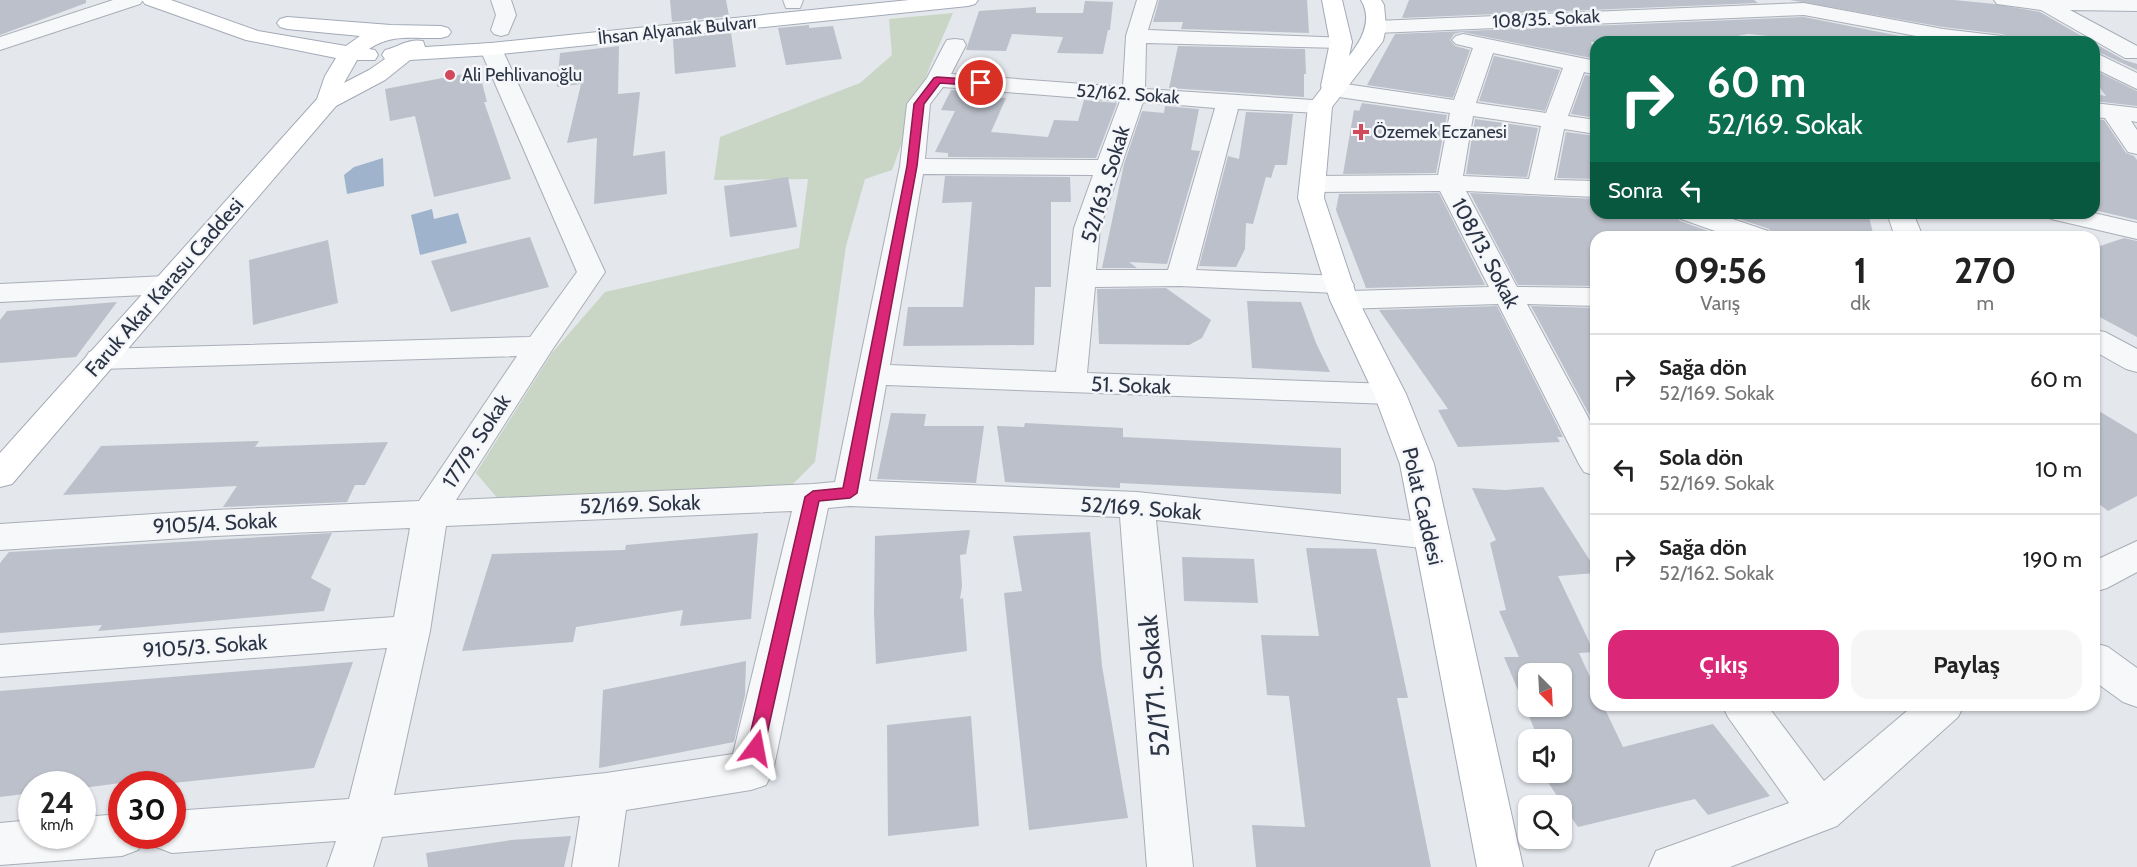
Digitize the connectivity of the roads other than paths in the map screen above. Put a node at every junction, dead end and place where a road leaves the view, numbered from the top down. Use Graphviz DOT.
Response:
graph roads {
  1 [pos="133,0"];
  2 [pos="152,0"];
  3 [pos="209,0"];
  4 [pos="501,0"];
  5 [pos="847,0"];
  6 [pos="968,0"];
  7 [pos="1147,0"];
  8 [pos="1332,0"];
  9 [pos="1371,0"];
  10 [pos="2004,0"];
  11 [pos="793,2"];
  12 [pos="2084,2"];
  13 [pos="2044,4"];
  14 [pos="2137,5"];
  15 [pos="1839,14"];
  16 [pos="1376,27"];
  17 [pos="392,32"];
  18 [pos="1136,36"];
  19 [pos="1849,36"];
  20 [pos="1935,36"];
  21 [pos="496,40"];
  22 [pos="1341,42"];
  23 [pos="0,44"];
  24 [pos="299,45"];
  25 [pos="955,45"];
  26 [pos="1485,45"];
  27 [pos="386,49"];
  28 [pos="2100,52"];
  29 [pos="2135,53"];
  30 [pos="2100,62"];
  31 [pos="1586,67"];
  32 [pos="937,80"];
  33 [pos="365,82"];
  34 [pos="2137,82"];
  35 [pos="330,91"];
  36 [pos="1134,94"];
  37 [pos="1326,98"];
  38 [pos="1228,102"];
  39 [pos="1463,108"];
  40 [pos="2103,111"];
  41 [pos="2137,115"];
  42 [pos="1554,121"];
  43 [pos="1590,126"];
  44 [pos="2137,147"];
  45 [pos="912,166"];
  46 [pos="1109,168"];
  47 [pos="1449,183"];
  48 [pos="1314,184"];
  49 [pos="1540,188"];
  50 [pos="1590,189"];
  51 [pos="1707,219"];
  52 [pos="2086,219"];
  53 [pos="1741,231"];
  54 [pos="2137,231"];
  55 [pos="1180,278"];
  56 [pos="1081,279"];
  57 [pos="166,285"];
  58 [pos="1342,292"];
  59 [pos="0,293"];
  60 [pos="1509,295"];
  61 [pos="1590,297"];
  62 [pos="2100,344"];
  63 [pos="539,346"];
  64 [pos="100,359"];
  65 [pos="2137,362"];
  66 [pos="872,374"];
  67 [pos="1070,383"];
  68 [pos="1390,394"];
  69 [pos="1590,448"];
  70 [pos="0,475"];
  71 [pos="850,493"];
  72 [pos="813,497"];
  73 [pos="1137,505"];
  74 [pos="430,512"];
  75 [pos="1431,536"];
  76 [pos="0,537"];
  77 [pos="2137,555"];
  78 [pos="2100,575"];
  79 [pos="411,631"];
  80 [pos="0,661"];
  81 [pos="2100,662"];
  82 [pos="2137,690"];
  83 [pos="1747,711"];
  84 [pos="1936,711"];
  85 [pos="606,793"];
  86 [pos="1821,812"];
  87 [pos="366,818"];
  88 [pos="186,831"];
  89 [pos="108,837"];
  90 [pos="0,844"];
  91 [pos="350,867"];
  92 [pos="595,867"];
  93 [pos="1170,867"];
  94 [pos="1500,867"];
  95 [pos="1672,867"];
  1 -- 23 [label="street"];
  2 -- 24 [label="main road, İhsan Alyanak Bulvarı"];
  3 -- 17 [label="main road"];
  4 -- 21 [label="street, 177/9. Sokak"];
  5 -- 11 [label="main road, İhsan Alyanak Bulvarı"];
  6 -- 21 [label="main road, İhsan Alyanak Bulvarı"];
  7 -- 18 [label="street, 52/163. Sokak"];
  8 -- 22 [label="main road, Polat Caddesi"];
  9 -- 16 [label="main road"];
  10 -- 13 [label="street"];
  11 -- 21 [label="main road, İhsan Alyanak Bulvarı"];
  12 -- 13 [label="street"];
  12 -- 14 [label="street"];
  13 -- 29 [label="street"];
  15 -- 16 [label="street, 108/35. Sokak"];
  15 -- 19 [label="street"];
  15 -- 20 [label="street, 108/35. Sokak"];
  16 -- 26 [label="street"];
  16 -- 37 [label="main road"];
  17 -- 27 [label="main road"];
  17 -- 27 [label="main road"];
  18 -- 22 [label="street"];
  18 -- 36 [label="street, 52/163. Sokak"];
  21 -- 27 [label="main road, İhsan Alyanak Bulvarı"];
  21 -- 33 [label="main road"];
  21 -- 63 [label="street, 177/9. Sokak"];
  22 -- 37 [label="main road, Polat Caddesi"];
  24 -- 27 [label="main road, İhsan Alyanak Bulvarı"];
  24 -- 35 [label="main road"];
  25 -- 32 [label="street"];
  26 -- 31 [label="street"];
  26 -- 39 [label="street, 108/13. Sokak"];
  27 -- 33 [label="main road, Faruk Akar Karasu Caddesi"];
  27 -- 35 [label="main road, Faruk Akar Karasu Caddesi"];
  28 -- 29 [label="street"];
  30 -- 34 [label="street"];
  31 -- 42 [label="street"];
  32 -- 36 [label="street, 52/162. Sokak"];
  32 -- 45 [label="street"];
  33 -- 35 [label="main road, Faruk Akar Karasu Caddesi"];
  35 -- 57 [label="main road, Faruk Akar Karasu Caddesi"];
  36 -- 38 [label="street, 52/162. Sokak"];
  36 -- 46 [label="street, 52/163. Sokak"];
  37 -- 38 [label="street, 52/162. Sokak"];
  37 -- 39 [label="street, 52/162. Sokak"];
  37 -- 48 [label="main road, Polat Caddesi"];
  38 -- 55 [label="street"];
  39 -- 42 [label="street, 52/162. Sokak"];
  39 -- 47 [label="street, 108/13. Sokak"];
  40 -- 41 [label="street"];
  40 -- 44 [label="street"];
  42 -- 43 [label="street, 52/162. Sokak"];
  42 -- 49 [label="street"];
  45 -- 46 [label="street"];
  45 -- 66 [label="street"];
  46 -- 56 [label="street, 52/163. Sokak"];
  47 -- 48 [label="street"];
  47 -- 49 [label="street"];
  47 -- 60 [label="street, 108/13. Sokak"];
  48 -- 58 [label="main road, Polat Caddesi"];
  49 -- 50 [label="street"];
  51 -- 53 [label="street"];
  52 -- 54 [label="street"];
  55 -- 56 [label="street"];
  55 -- 58 [label="street"];
  56 -- 67 [label="street, 52/163. Sokak"];
  57 -- 59 [label="street"];
  57 -- 64 [label="main road, Faruk Akar Karasu Caddesi"];
  58 -- 60 [label="street"];
  58 -- 68 [label="main road, Polat Caddesi"];
  60 -- 61 [label="street"];
  60 -- 69 [label="street, 108/13. Sokak"];
  62 -- 65 [label="street"];
  63 -- 64 [label="street"];
  63 -- 74 [label="street, 177/9. Sokak"];
  64 -- 70 [label="main road, Faruk Akar Karasu Caddesi"];
  66 -- 67 [label="street, 51. Sokak"];
  66 -- 71 [label="street"];
  67 -- 68 [label="street, 51. Sokak"];
  68 -- 75 [label="main road, Polat Caddesi"];
  71 -- 72 [label="street, 52/169. Sokak"];
  71 -- 73 [label="street, 52/169. Sokak"];
  72 -- 74 [label="street, 52/169. Sokak"];
  72 -- 85 [label="street"];
  73 -- 75 [label="street, 52/169. Sokak"];
  73 -- 93 [label="street, 52/171. Sokak"];
  74 -- 76 [label="street, 9105/4. Sokak"];
  74 -- 79 [label="street, 177/9. Sokak"];
  75 -- 94 [label="main road, Polat Caddesi"];
  77 -- 78 [label="street"];
  79 -- 80 [label="street, 9105/3. Sokak"];
  79 -- 87 [label="street, 177/9. Sokak"];
  81 -- 82 [label="street"];
  83 -- 86 [label="street"];
  84 -- 86 [label="street"];
  85 -- 87 [label="street"];
  85 -- 92 [label="street"];
  86 -- 95 [label="street"];
  87 -- 88 [label="street"];
  87 -- 91 [label="street, 177/9. Sokak"];
  89 -- 90 [label="street"];
}
